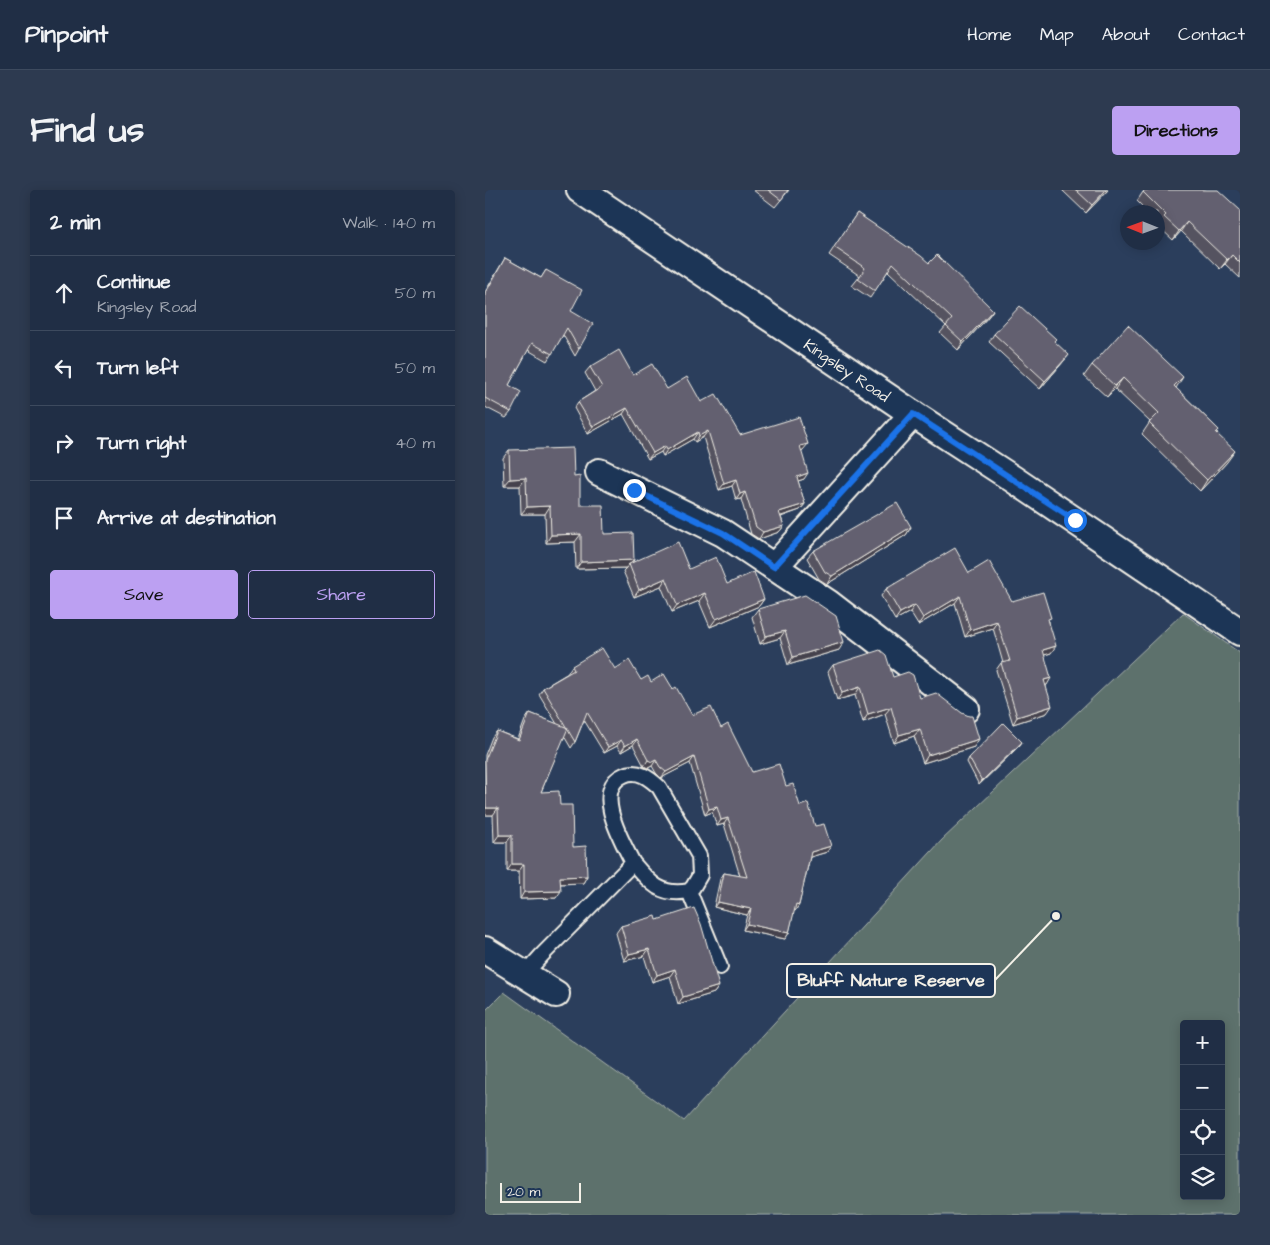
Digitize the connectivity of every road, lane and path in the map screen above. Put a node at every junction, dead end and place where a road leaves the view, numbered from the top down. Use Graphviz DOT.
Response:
graph roads {
  1 [pos="580,190"];
  2 [pos="913,414"];
  3 [pos="599,472"];
  4 [pos="774,567"];
  5 [pos="1240,632"];
  6 [pos="966,709"];
  7 [pos="633,863"];
  8 [pos="689,891"];
  9 [pos="487,955"];
  10 [pos="721,967"];
  11 [pos="525,974"];
  12 [pos="556,994"];
  1 -- 2 [label="street, Kingsley Road"];
  2 -- 4 [label="street"];
  2 -- 5 [label="street, Kingsley Road"];
  3 -- 4 [label="street"];
  4 -- 6 [label="street"];
  7 -- 8 [label="lane"];
  7 -- 8 [label="lane"];
  7 -- 11 [label="lane"];
  8 -- 10 [label="lane"];
  9 -- 11 [label="street"];
  11 -- 12 [label="street"];
}
